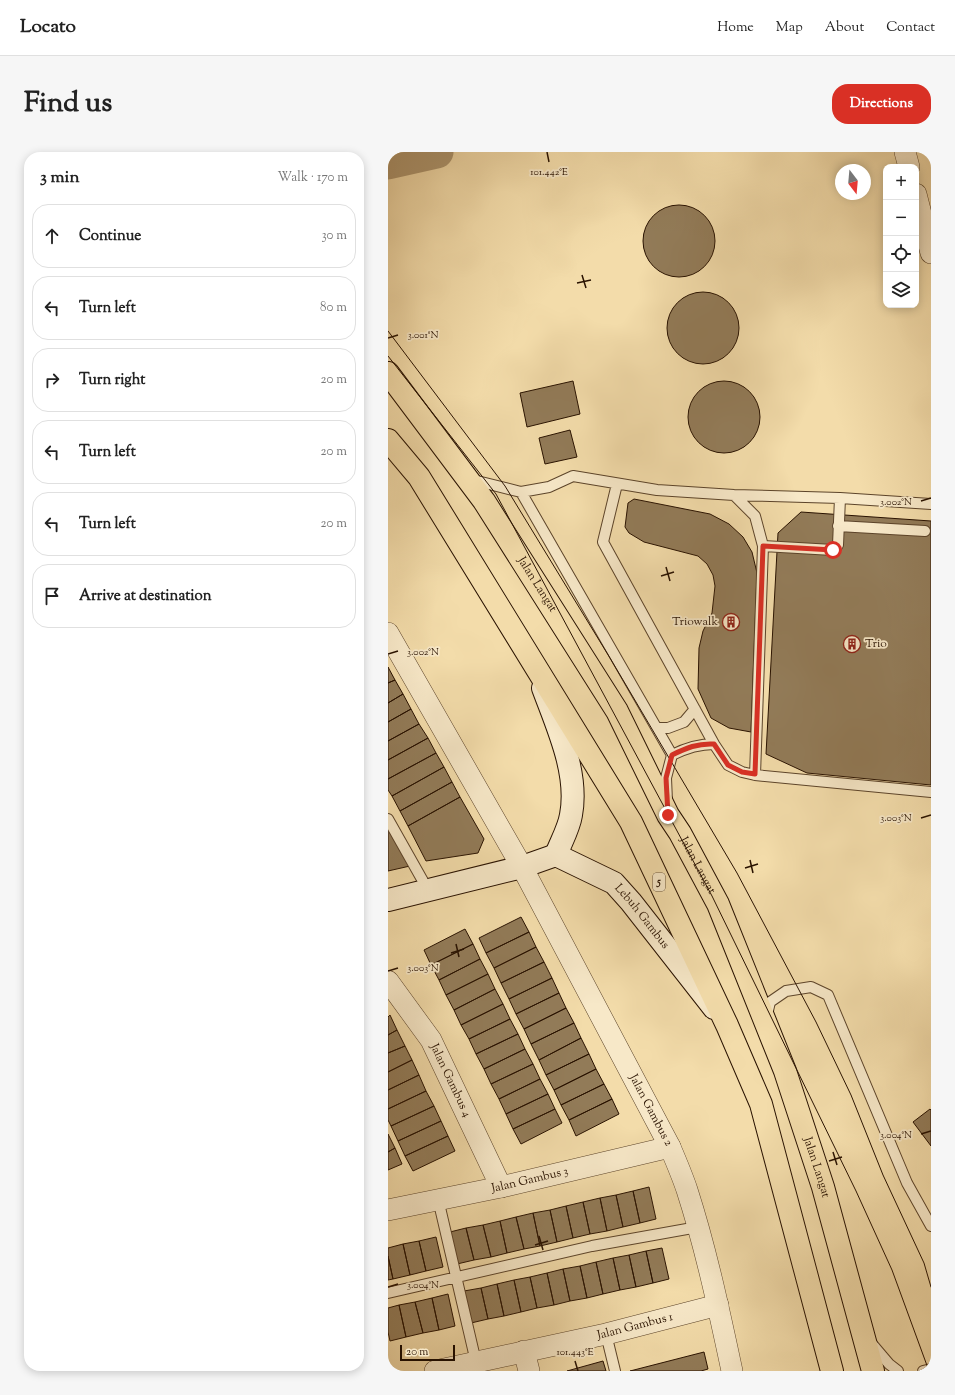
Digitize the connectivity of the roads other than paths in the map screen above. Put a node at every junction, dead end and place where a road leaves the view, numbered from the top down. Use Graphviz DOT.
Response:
graph roads {
  1 [pos="905,152"];
  2 [pos="908,164"];
  3 [pos="918,200"];
  4 [pos="931,253"];
  5 [pos="388,373"];
  6 [pos="388,440"];
  7 [pos="467,479"];
  8 [pos="617,484"];
  9 [pos="521,492"];
  10 [pos="734,495"];
  11 [pos="840,498"];
  12 [pos="931,504"];
  13 [pos="838,526"];
  14 [pos="925,531"];
  15 [pos="763,546"];
  16 [pos="388,633"];
  17 [pos="536,668"];
  18 [pos="695,709"];
  19 [pos="657,728"];
  20 [pos="714,744"];
  21 [pos="672,755"];
  22 [pos="755,774"];
  23 [pos="931,792"];
  24 [pos="668,815"];
  25 [pos="388,819"];
  26 [pos="556,855"];
  27 [pos="522,867"];
  28 [pos="428,890"];
  29 [pos="388,900"];
  30 [pos="388,981"];
  31 [pos="765,1022"];
  32 [pos="727,1025"];
  33 [pos="670,1147"];
  34 [pos="501,1187"];
  35 [pos="438,1199"];
  36 [pos="388,1210"];
  37 [pos="931,1226"];
  38 [pos="698,1227"];
  39 [pos="456,1277"];
  40 [pos="388,1293"];
  41 [pos="718,1305"];
  42 [pos="606,1334"];
  43 [pos="864,1335"];
  44 [pos="524,1351"];
  45 [pos="476,1362"];
  46 [pos="931,1368"];
  47 [pos="435,1371"];
  48 [pos="529,1371"];
  49 [pos="615,1371"];
  50 [pos="732,1371"];
  51 [pos="832,1371"];
  52 [pos="873,1371"];
  53 [pos="898,1371"];
  54 [pos="923,1371"];
  1 -- 2 [label="street"];
  3 -- 4 [label="street"];
  5 -- 7 [label="highway, Jalan Langat"];
  6 -- 17 [label="highway, 5"];
  7 -- 9 [label="lane"];
  7 -- 24 [label="highway, Jalan Langat"];
  8 -- 9 [label="lane"];
  8 -- 10 [label="lane"];
  8 -- 18 [label="lane"];
  9 -- 19 [label="lane"];
  10 -- 11 [label="lane"];
  10 -- 15 [label="lane"];
  11 -- 12 [label="lane"];
  11 -- 13 [label="lane"];
  13 -- 14 [label="lane"];
  13 -- 15 [label="lane"];
  15 -- 22 [label="lane"];
  16 -- 27 [label="street, Jalan Gambus 2"];
  17 -- 26 [label="street"];
  17 -- 32 [label="highway, 5"];
  18 -- 19 [label="lane"];
  18 -- 20 [label="lane"];
  19 -- 21 [label="lane"];
  20 -- 21 [label="lane"];
  20 -- 22 [label="lane"];
  21 -- 24 [label="lane"];
  22 -- 23 [label="lane"];
  24 -- 31 [label="highway, Jalan Langat"];
  25 -- 28 [label="lane"];
  26 -- 27 [label="street"];
  26 -- 32 [label="street, Lebuh Gambus"];
  27 -- 28 [label="street"];
  27 -- 33 [label="street, Jalan Gambus 2"];
  28 -- 29 [label="street"];
  30 -- 34 [label="street, Jalan Gambus 4"];
  31 -- 37 [label="lane"];
  31 -- 43 [label="highway, Jalan Langat"];
  32 -- 51 [label="highway, 5"];
  33 -- 34 [label="street, Jalan Gambus 3"];
  33 -- 38 [label="street, Jalan Gambus 2"];
  34 -- 35 [label="street, Jalan Gambus 3"];
  35 -- 36 [label="street, Jalan Gambus 3"];
  35 -- 39 [label="lane"];
  38 -- 39 [label="lane"];
  38 -- 41 [label="street, Jalan Gambus 2"];
  39 -- 40 [label="lane"];
  39 -- 45 [label="lane"];
  41 -- 42 [label="street, Jalan Gambus 1"];
  41 -- 50 [label="street, Jalan Gambus 2"];
  42 -- 44 [label="street, Jalan Gambus 1"];
  42 -- 49 [label="lane"];
  43 -- 52 [label="highway, Jalan Langat"];
  43 -- 53 [label="lane"];
  44 -- 45 [label="street, Jalan Gambus 1"];
  44 -- 48 [label="street"];
  45 -- 47 [label="street, Jalan Gambus 1"];
  46 -- 54 [label="lane"];
}
